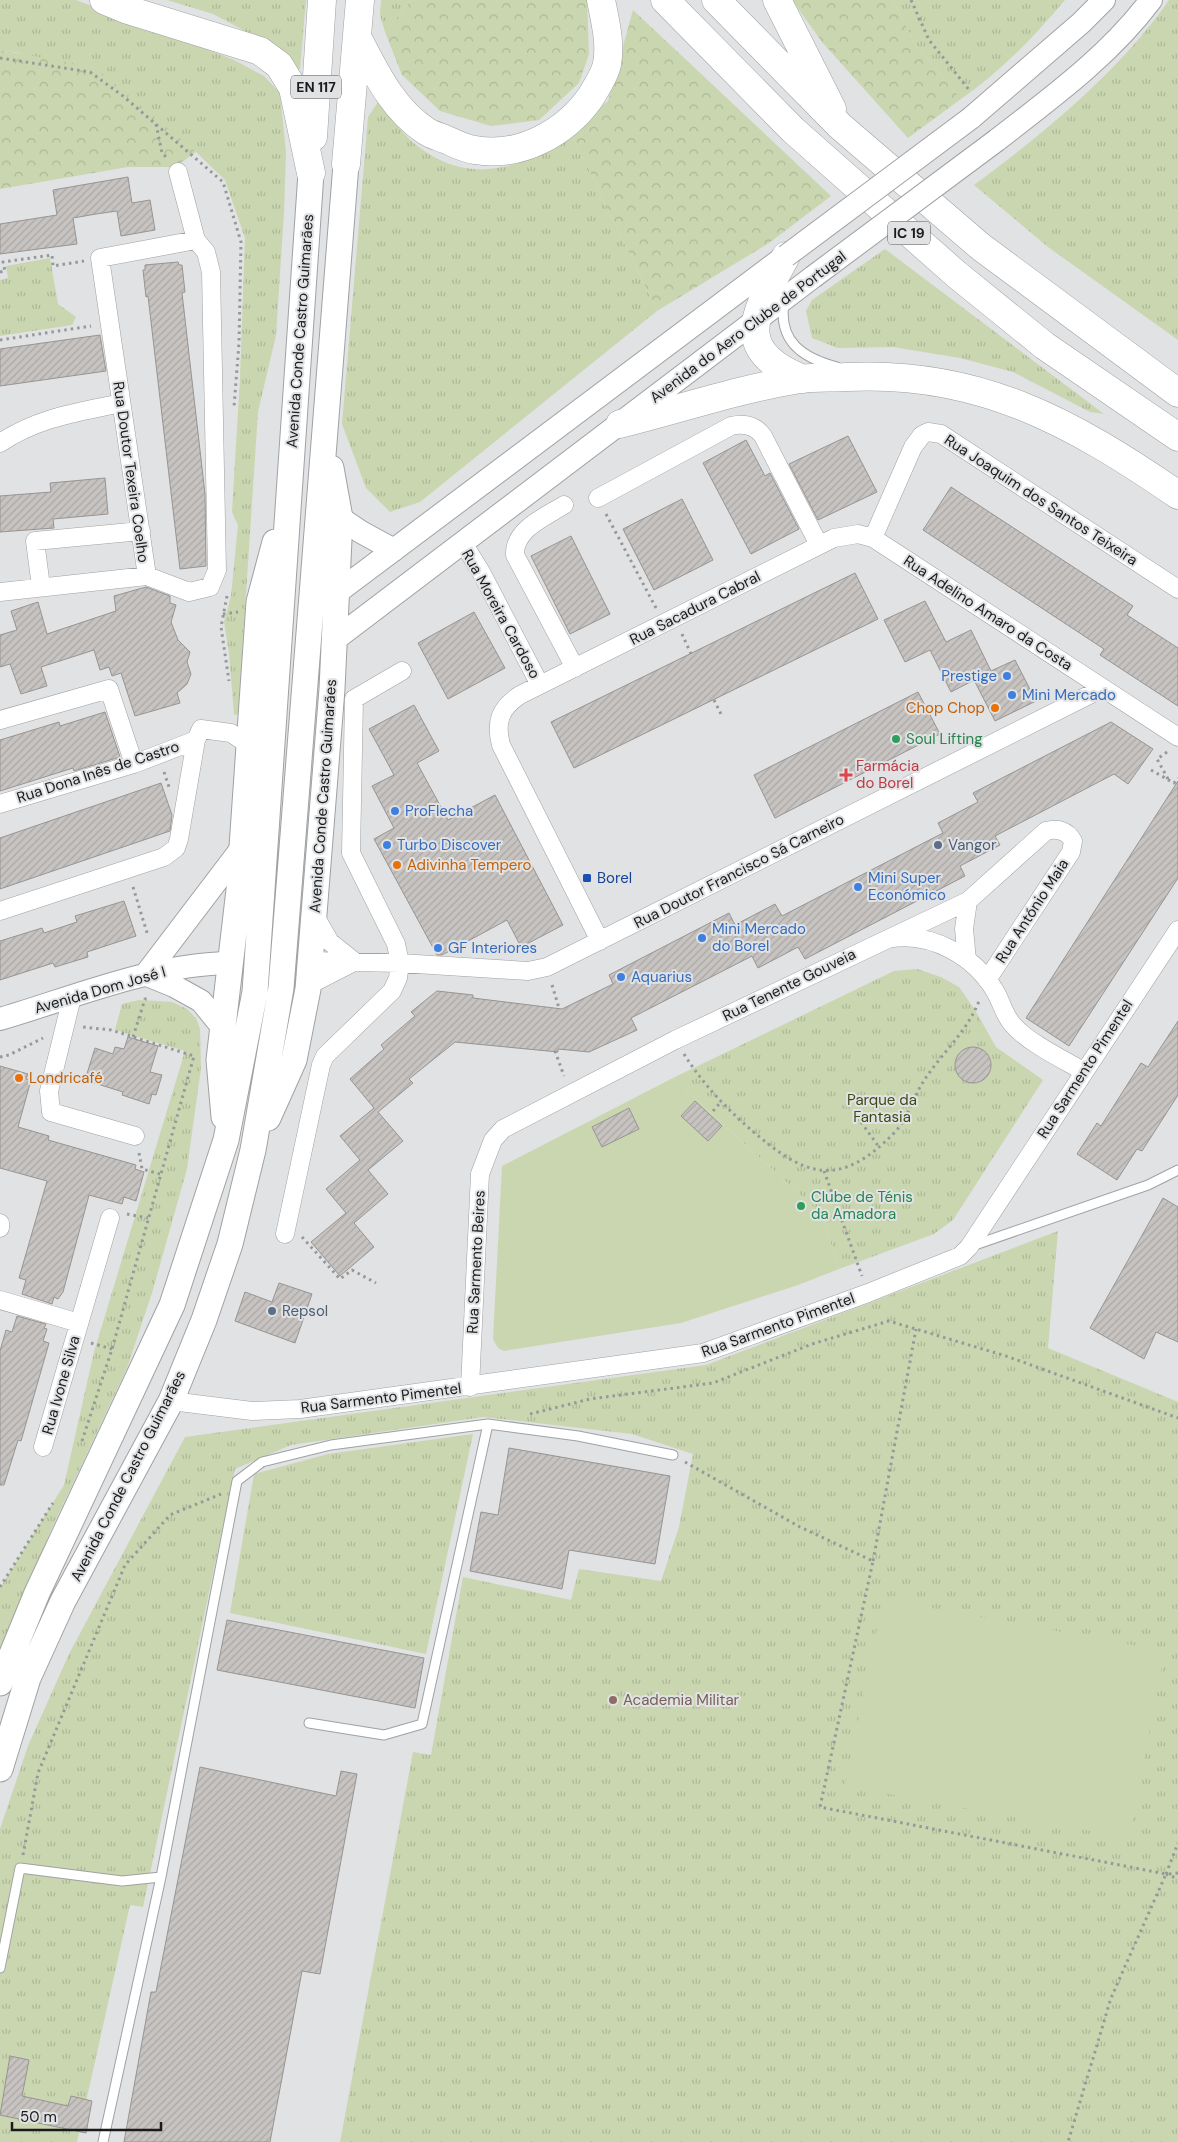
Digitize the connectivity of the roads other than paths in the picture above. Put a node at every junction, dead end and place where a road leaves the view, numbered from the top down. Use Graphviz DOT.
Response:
graph roads {
  1 [pos="104,0"];
  2 [pos="322,0"];
  3 [pos="360,0"];
  4 [pos="601,0"];
  5 [pos="665,0"];
  6 [pos="716,0"];
  7 [pos="777,0"];
  8 [pos="1151,0"];
  9 [pos="1102,2"];
  10 [pos="357,37"];
  11 [pos="840,126"];
  12 [pos="346,164"];
  13 [pos="178,172"];
  14 [pos="310,174"];
  15 [pos="196,240"];
  16 [pos="786,256"];
  17 [pos="785,298"];
  18 [pos="754,321"];
  19 [pos="879,375"];
  20 [pos="803,379"];
  21 [pos="1178,393"];
  22 [pos="121,403"];
  23 [pos="620,424"];
  24 [pos="324,433"];
  25 [pos="1178,437"];
  26 [pos="0,442"];
  27 [pos="289,489"];
  28 [pos="1178,495"];
  29 [pos="598,498"];
  30 [pos="564,505"];
  31 [pos="442,514"];
  32 [pos="340,518"];
  33 [pos="140,531"];
  34 [pos="873,538"];
  35 [pos="463,543"];
  36 [pos="819,545"];
  37 [pos="394,550"];
  38 [pos="146,576"];
  39 [pos="41,587"];
  40 [pos="1178,589"];
  41 [pos="0,592"];
  42 [pos="335,594"];
  43 [pos="311,613"];
  44 [pos="280,634"];
  45 [pos="333,641"];
  46 [pos="256,649"];
  47 [pos="308,652"];
  48 [pos="332,667"];
  49 [pos="575,668"];
  50 [pos="402,671"];
  51 [pos="540,684"];
  52 [pos="1103,688"];
  53 [pos="0,720"];
  54 [pos="196,740"];
  55 [pos="1175,743"];
  56 [pos="249,745"];
  57 [pos="134,764"];
  58 [pos="0,804"];
  59 [pos="1073,840"];
  60 [pos="241,848"];
  61 [pos="968,901"];
  62 [pos="0,911"];
  63 [pos="315,916"];
  64 [pos="1178,930"];
  65 [pos="884,940"];
  66 [pos="600,942"];
  67 [pos="967,960"];
  68 [pos="310,961"];
  69 [pos="257,962"];
  70 [pos="283,962"];
  71 [pos="355,962"];
  72 [pos="400,963"];
  73 [pos="231,964"];
  74 [pos="146,974"];
  75 [pos="987,980"];
  76 [pos="309,985"];
  77 [pos="72,997"];
  78 [pos="0,1019"];
  79 [pos="223,1028"];
  80 [pos="1083,1071"];
  81 [pos="135,1136"];
  82 [pos="226,1140"];
  83 [pos="493,1140"];
  84 [pos="253,1150"];
  85 [pos="1178,1170"];
  86 [pos="110,1218"];
  87 [pos="0,1223"];
  88 [pos="0,1228"];
  89 [pos="286,1228"];
  90 [pos="969,1247"];
  91 [pos="0,1300"];
  92 [pos="79,1323"];
  93 [pos="470,1387"];
  94 [pos="171,1401"];
  95 [pos="488,1424"];
  96 [pos="43,1447"];
  97 [pos="673,1455"];
  98 [pos="0,1683"];
  99 [pos="309,1723"];
  100 [pos="0,1769"];
  101 [pos="161,1876"];
  102 [pos="0,1968"];
  103 [pos="103,2142"];
  1 -- 14 [label="highway"];
  2 -- 14 [label="highway, EN 117"];
  3 -- 10 [label="highway, EN 117"];
  4 -- 10 [label="highway"];
  5 -- 25 [label="highway, IC 19"];
  6 -- 11 [label="highway, IC 19"];
  7 -- 11 [label="highway"];
  8 -- 17 [label="street, Avenida do Aero Clube de Portugal, bridge"];
  9 -- 16 [label="street, bridge"];
  10 -- 12 [label="highway, EN 117"];
  11 -- 21 [label="highway, IC 19"];
  12 -- 24 [label="main road, Avenida Conde Castro Guimarães"];
  13 -- 15 [label="street, Rua Doutor Texeira Coelho"];
  14 -- 27 [label="main road, Avenida Conde Castro Guimarães"];
  15 -- 22 [label="street, Rua Doutor Texeira Coelho"];
  15 -- 38 [label="street, Rua Doutor Texeira Coelho"];
  16 -- 18 [label="highway"];
  16 -- 31 [label="street"];
  17 -- 18 [label="street, Avenida do Aero Clube de Portugal"];
  17 -- 19 [label="lane"];
  18 -- 20 [label="highway"];
  18 -- 23 [label="street, Avenida do Aero Clube de Portugal"];
  19 -- 20 [label="highway"];
  19 -- 28 [label="highway"];
  20 -- 23 [label="highway"];
  22 -- 26 [label="street"];
  22 -- 33 [label="street, Rua Doutor Texeira Coelho"];
  23 -- 35 [label="street, Avenida do Aero Clube de Portugal"];
  24 -- 32 [label="main road, Avenida Conde Castro Guimarães"];
  24 -- 43 [label="main road, Avenida Conde Castro Guimarães"];
  27 -- 44 [label="main road, Avenida Conde Castro Guimarães"];
  27 -- 46 [label="main road, Avenida Conde Castro Guimarães"];
  29 -- 36 [label="street"];
  30 -- 49 [label="street"];
  31 -- 35 [label="street"];
  31 -- 37 [label="street"];
  32 -- 37 [label="street"];
  32 -- 42 [label="main road, Avenida Conde Castro Guimarães"];
  33 -- 38 [label="street, Rua Doutor Texeira Coelho"];
  33 -- 39 [label="street"];
  34 -- 36 [label="street, Rua Sacadura Cabral"];
  34 -- 40 [label="street, Rua Joaquim dos Santos Teixeira"];
  34 -- 52 [label="street, Rua Adelino Amaro da Costa"];
  35 -- 45 [label="street, Avenida do Aero Clube de Portugal"];
  35 -- 51 [label="street, Rua Moreira Cardoso"];
  36 -- 49 [label="street, Rua Sacadura Cabral"];
  37 -- 42 [label="street"];
  38 -- 39 [label="street"];
  39 -- 41 [label="street"];
  42 -- 43 [label="main road"];
  42 -- 45 [label="main road, Avenida Conde Castro Guimarães"];
  43 -- 44 [label="main road"];
  43 -- 47 [label="main road, Avenida Conde Castro Guimarães"];
  44 -- 46 [label="main road"];
  44 -- 47 [label="main road"];
  44 -- 69 [label="main road, Avenida Conde Castro Guimarães"];
  45 -- 48 [label="main road, Avenida Conde Castro Guimarães"];
  46 -- 56 [label="main road, Avenida Conde Castro Guimarães"];
  47 -- 48 [label="main road"];
  47 -- 70 [label="main road, Avenida Conde Castro Guimarães"];
  48 -- 63 [label="main road, Avenida Conde Castro Guimarães"];
  49 -- 51 [label="street, Rua Sacadura Cabral"];
  50 -- 72 [label="street, Avenida Conde Castro Guimarães"];
  51 -- 66 [label="street, Rua Sacadura Cabral"];
  52 -- 55 [label="street, Rua Adelino Amaro da Costa"];
  52 -- 66 [label="street, Rua Doutor Francisco Sá Carneiro"];
  53 -- 57 [label="street"];
  54 -- 56 [label="street, Rua Dona Inês de Castro"];
  54 -- 57 [label="street, Rua Dona Inês de Castro"];
  54 -- 62 [label="street"];
  56 -- 60 [label="main road, Avenida Conde Castro Guimarães"];
  57 -- 58 [label="street, Rua Dona Inês de Castro"];
  59 -- 61 [label="street, Rua Tenente Gouveia"];
  59 -- 75 [label="street, Rua António Maia"];
  60 -- 73 [label="main road, Avenida Conde Castro Guimarães"];
  60 -- 74 [label="street"];
  61 -- 65 [label="street, Rua Tenente Gouveia"];
  61 -- 67 [label="street"];
  63 -- 68 [label="main road, Avenida Conde Castro Guimarães"];
  63 -- 71 [label="street"];
  64 -- 80 [label="street, Rua Sarmento Pimentel"];
  65 -- 67 [label="street, Rua António Maia"];
  65 -- 83 [label="street, Rua Tenente Gouveia"];
  66 -- 72 [label="street, Rua Doutor Francisco Sá Carneiro"];
  67 -- 75 [label="street, Rua António Maia"];
  68 -- 70 [label="main road"];
  68 -- 71 [label="street, Rua Doutor Francisco Sá Carneiro"];
  68 -- 76 [label="main road, Avenida Conde Castro Guimarães"];
  69 -- 70 [label="main road"];
  69 -- 73 [label="main road"];
  69 -- 82 [label="main road, Avenida Conde Castro Guimarães"];
  70 -- 84 [label="main road, Avenida Conde Castro Guimarães"];
  71 -- 72 [label="street, Rua Doutor Francisco Sá Carneiro"];
  71 -- 76 [label="street, Rua Doutor Francisco Sá Carneiro"];
  72 -- 89 [label="street, Avenida Conde Castro Guimarães"];
  73 -- 74 [label="street, Avenida Dom José I"];
  73 -- 79 [label="main road, Avenida Conde Castro Guimarães"];
  74 -- 77 [label="street, Avenida Dom José I"];
  74 -- 79 [label="street"];
  75 -- 80 [label="street, Rua António Maia"];
  76 -- 84 [label="main road, Avenida Conde Castro Guimarães"];
  77 -- 78 [label="street, Avenida Dom José I"];
  77 -- 81 [label="street"];
  79 -- 82 [label="main road, Avenida Conde Castro Guimarães"];
  80 -- 90 [label="street, Rua Sarmento Pimentel"];
  82 -- 98 [label="main road, Avenida Conde Castro Guimarães"];
  83 -- 93 [label="street, Rua Sarmento Beires"];
  84 -- 94 [label="main road, Avenida Conde Castro Guimarães"];
  85 -- 90 [label="lane"];
  86 -- 92 [label="street, Rua Ivone Silva"];
  87 -- 88 [label="street"];
  90 -- 93 [label="street, Rua Sarmento Pimentel"];
  91 -- 92 [label="street, Rua Ivone Silva"];
  92 -- 96 [label="street, Rua Ivone Silva"];
  93 -- 94 [label="street, Rua Sarmento Pimentel"];
  94 -- 100 [label="main road, Avenida Conde Castro Guimarães"];
  95 -- 97 [label="lane"];
  95 -- 99 [label="lane"];
  95 -- 101 [label="lane"];
  101 -- 102 [label="lane"];
  101 -- 103 [label="lane"];
}
